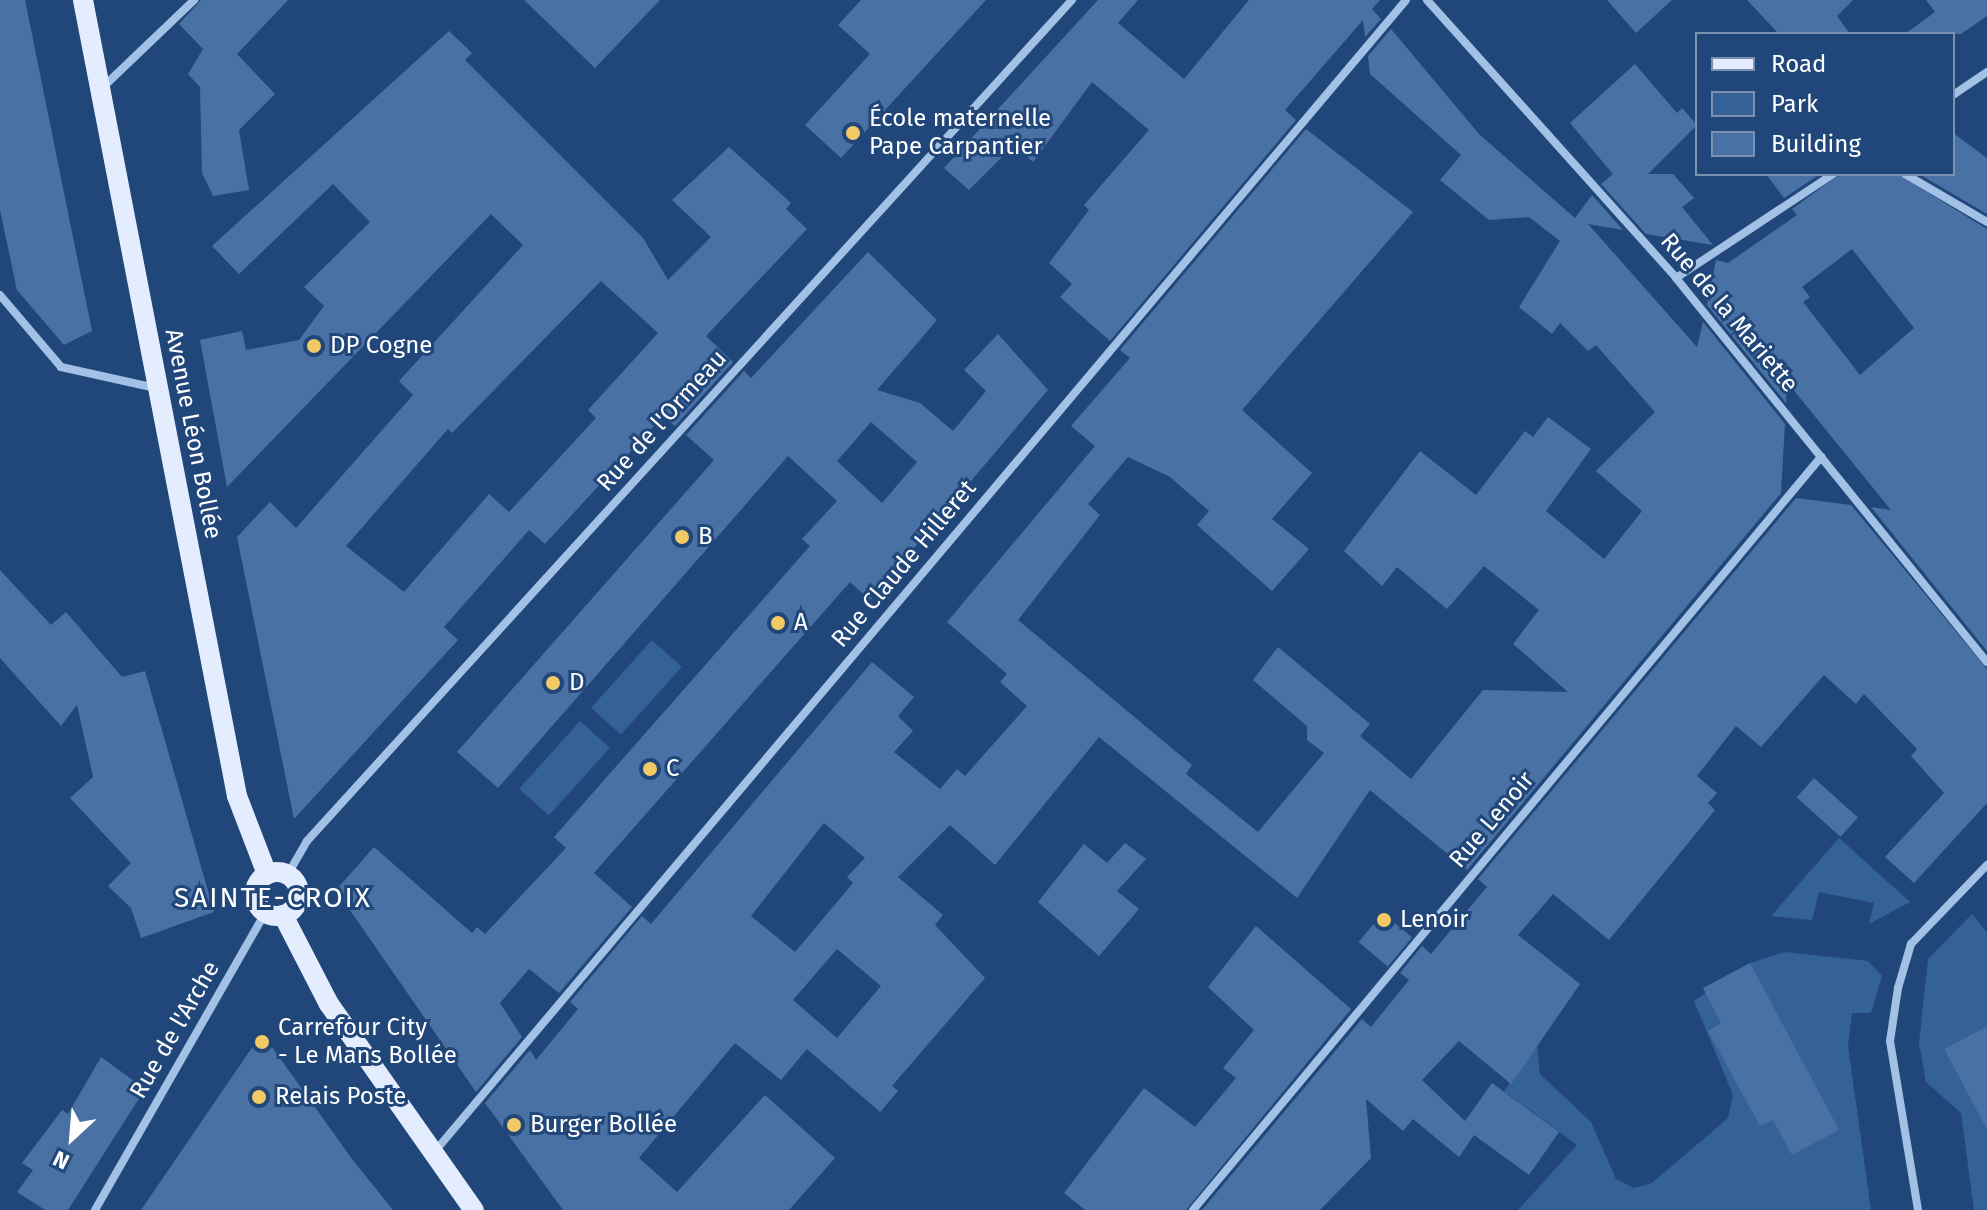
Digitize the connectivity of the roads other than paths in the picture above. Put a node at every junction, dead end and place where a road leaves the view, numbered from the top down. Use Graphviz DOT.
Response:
graph roads {
  1 [pos="83,0"];
  2 [pos="194,0"];
  3 [pos="1072,0"];
  4 [pos="1406,0"];
  5 [pos="1427,0"];
  6 [pos="1987,72"];
  7 [pos="101,90"];
  8 [pos="1955,94"];
  9 [pos="1830,176"];
  10 [pos="1908,176"];
  11 [pos="1987,222"];
  12 [pos="1676,278"];
  13 [pos="0,295"];
  14 [pos="158,389"];
  15 [pos="1821,457"];
  16 [pos="1987,662"];
  17 [pos="1987,865"];
  18 [pos="277,874"];
  19 [pos="274,913"];
  20 [pos="433,1154"];
  21 [pos="95,1210"];
  22 [pos="474,1210"];
  23 [pos="1193,1210"];
  24 [pos="1918,1210"];
  1 -- 7 [label="main road, Avenue Léon Bollée"];
  2 -- 7 [label="street"];
  3 -- 18 [label="street, Rue de l'Ormeau"];
  4 -- 20 [label="street, Rue Claude Hilleret"];
  5 -- 12 [label="street, Rue de la Mariette"];
  6 -- 8 [label="street"];
  7 -- 14 [label="main road, Avenue Léon Bollée"];
  9 -- 12 [label="street"];
  10 -- 11 [label="street"];
  12 -- 15 [label="street, Rue de la Mariette"];
  13 -- 14 [label="street"];
  14 -- 18 [label="main road, Avenue Léon Bollée"];
  15 -- 16 [label="street, Rue de la Mariette"];
  15 -- 23 [label="street, Rue Lenoir"];
  17 -- 24 [label="street"];
  18 -- 19 [label="main road, Avenue Léon Bollée"];
  18 -- 19 [label="main road, Avenue Léon Bollée"];
  19 -- 20 [label="main road, Avenue Léon Bollée"];
  19 -- 21 [label="street, Rue de l'Arche"];
  20 -- 22 [label="main road, Avenue Léon Bollée"];
}
